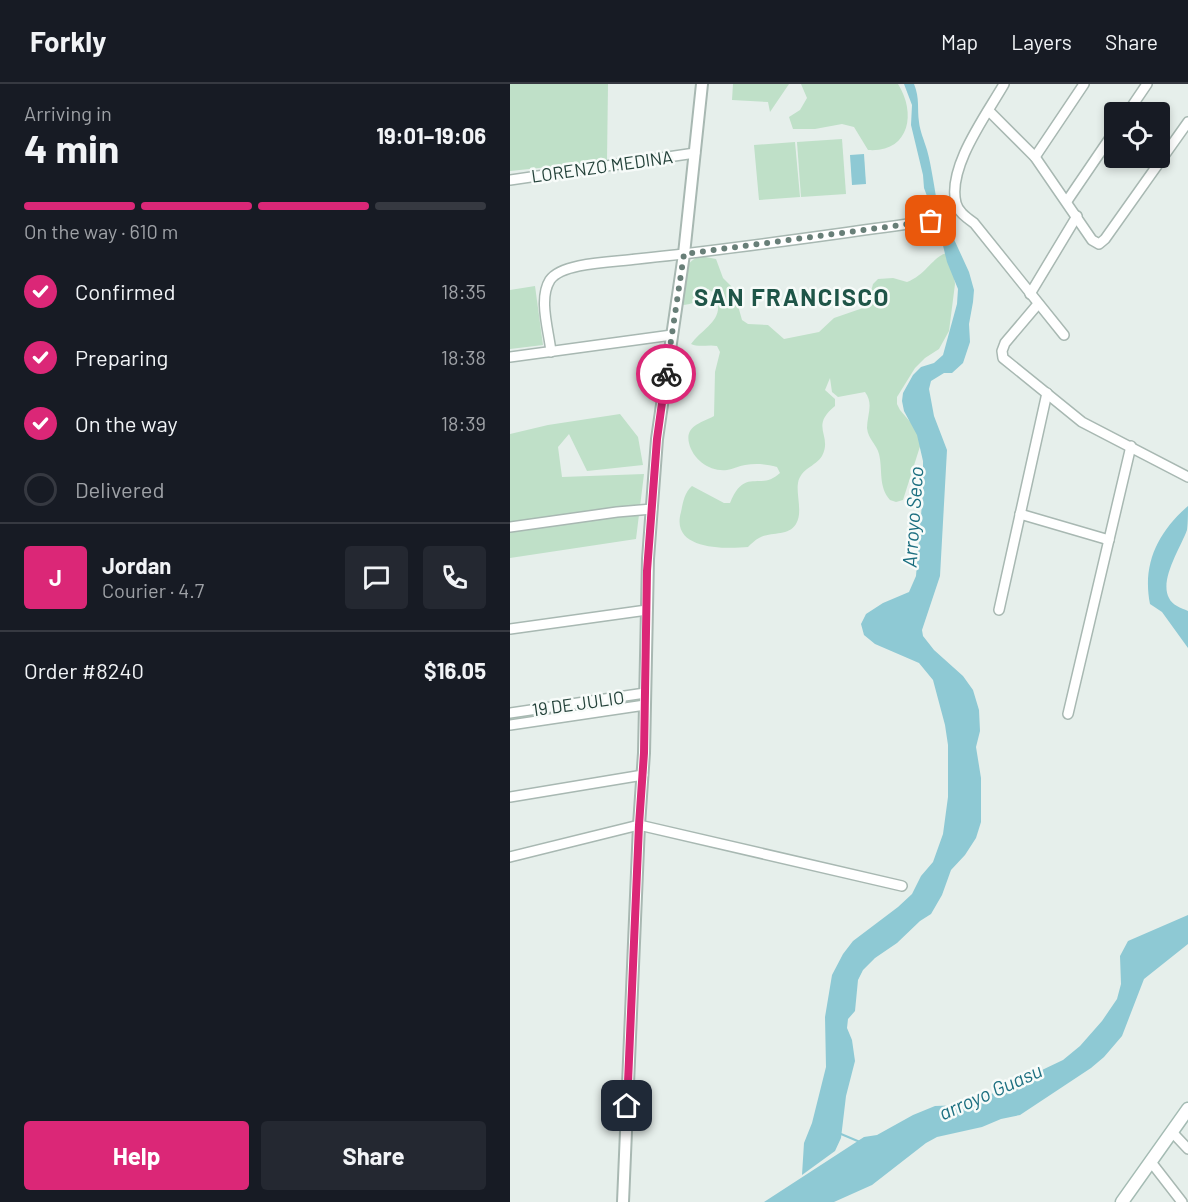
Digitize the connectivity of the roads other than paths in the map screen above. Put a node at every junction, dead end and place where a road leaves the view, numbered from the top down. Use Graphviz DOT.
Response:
graph roads {
  1 [pos="702,84"];
  2 [pos="1004,84"];
  3 [pos="1084,84"];
  4 [pos="1147,84"];
  5 [pos="1135,102"];
  6 [pos="989,111"];
  7 [pos="1188,122"];
  8 [pos="1104,147"];
  9 [pos="695,153"];
  10 [pos="1035,157"];
  11 [pos="510,180"];
  12 [pos="1067,201"];
  13 [pos="1077,216"];
  14 [pos="931,221"];
  15 [pos="684,254"];
  16 [pos="1030,294"];
  17 [pos="1038,304"];
  18 [pos="672,335"];
  19 [pos="1064,335"];
  20 [pos="551,352"];
  21 [pos="510,357"];
  22 [pos="1047,393"];
  23 [pos="1131,446"];
  24 [pos="1188,477"];
  25 [pos="652,509"];
  26 [pos="1020,514"];
  27 [pos="510,527"];
  28 [pos="1109,540"];
  29 [pos="647,610"];
  30 [pos="999,610"];
  31 [pos="510,629"];
  32 [pos="645,693"];
  33 [pos="645,705"];
  34 [pos="510,713"];
  35 [pos="1068,714"];
  36 [pos="510,725"];
  37 [pos="643,775"];
  38 [pos="510,797"];
  39 [pos="639,825"];
  40 [pos="510,857"];
  41 [pos="902,886"];
  42 [pos="1188,1109"];
  43 [pos="1172,1132"];
  44 [pos="1188,1149"];
  45 [pos="1151,1162"];
  46 [pos="623,1202"];
  47 [pos="1122,1202"];
  48 [pos="1182,1202"];
  1 -- 9 [label="street"];
  2 -- 6 [label="street"];
  3 -- 10 [label="street"];
  4 -- 5 [label="street"];
  6 -- 10 [label="street"];
  6 -- 16 [label="street"];
  7 -- 13 [label="street"];
  8 -- 12 [label="street"];
  9 -- 11 [label="street, LORENZO MEDINA"];
  9 -- 15 [label="street"];
  10 -- 12 [label="street"];
  12 -- 13 [label="street"];
  13 -- 16 [label="street"];
  14 -- 15 [label="street"];
  15 -- 18 [label="street"];
  15 -- 20 [label="street"];
  16 -- 17 [label="street"];
  17 -- 19 [label="street"];
  17 -- 22 [label="street"];
  18 -- 20 [label="street"];
  18 -- 25 [label="street"];
  20 -- 21 [label="street"];
  22 -- 23 [label="street"];
  22 -- 26 [label="street"];
  23 -- 24 [label="street"];
  23 -- 28 [label="street"];
  25 -- 27 [label="street"];
  25 -- 29 [label="street"];
  26 -- 28 [label="street"];
  26 -- 30 [label="street"];
  28 -- 35 [label="street"];
  29 -- 31 [label="street"];
  29 -- 32 [label="street"];
  32 -- 33 [label="street"];
  32 -- 34 [label="street, 19 DE JULIO"];
  33 -- 36 [label="street, 19 DE JULIO"];
  33 -- 37 [label="street"];
  37 -- 38 [label="street"];
  37 -- 39 [label="street"];
  39 -- 40 [label="street"];
  39 -- 41 [label="street"];
  39 -- 46 [label="street"];
  42 -- 43 [label="main road"];
  43 -- 44 [label="street"];
  43 -- 45 [label="main road"];
  45 -- 47 [label="main road"];
  45 -- 48 [label="street"];
}
